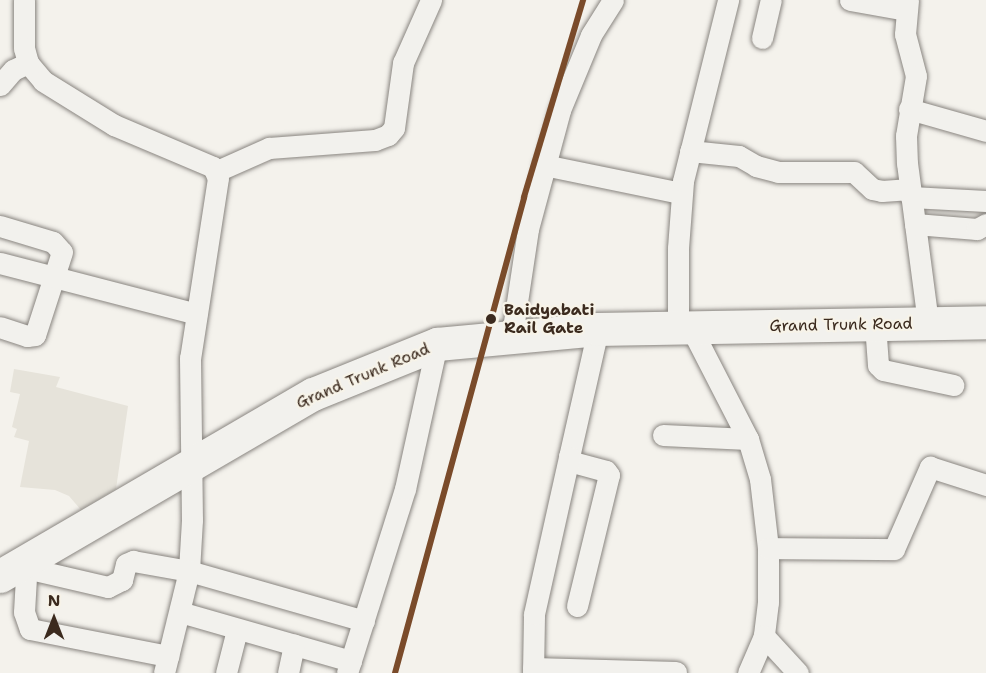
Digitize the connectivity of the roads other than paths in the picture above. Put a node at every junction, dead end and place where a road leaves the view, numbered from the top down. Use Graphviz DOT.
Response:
graph roads {
  1 [pos="22,0"];
  2 [pos="431,0"];
  3 [pos="613,0"];
  4 [pos="728,0"];
  5 [pos="771,0"];
  6 [pos="850,0"];
  7 [pos="907,5"];
  8 [pos="762,38"];
  9 [pos="28,63"];
  10 [pos="0,85"];
  11 [pos="909,109"];
  12 [pos="986,131"];
  13 [pos="690,151"];
  14 [pos="544,165"];
  15 [pos="217,171"];
  16 [pos="681,193"];
  17 [pos="911,193"];
  18 [pos="986,201"];
  19 [pos="915,224"];
  20 [pos="986,224"];
  21 [pos="0,226"];
  22 [pos="0,263"];
  23 [pos="56,278"];
  24 [pos="197,314"];
  25 [pos="986,322"];
  26 [pos="928,323"];
  27 [pos="875,324"];
  28 [pos="0,327"];
  29 [pos="684,328"];
  30 [pos="598,329"];
  31 [pos="512,335"];
  32 [pos="436,344"];
  33 [pos="953,385"];
  34 [pos="663,435"];
  35 [pos="748,439"];
  36 [pos="569,457"];
  37 [pos="190,465"];
  38 [pos="986,485"];
  39 [pos="768,548"];
  40 [pos="18,568"];
  41 [pos="189,571"];
  42 [pos="577,606"];
  43 [pos="180,612"];
  44 [pos="364,621"];
  45 [pos="237,630"];
  46 [pos="764,636"];
  47 [pos="294,645"];
  48 [pos="166,665"];
  49 [pos="349,667"];
  50 [pos="532,671"];
  51 [pos="676,672"];
  52 [pos="226,673"];
  53 [pos="288,673"];
  54 [pos="748,673"];
  55 [pos="798,673"];
  1 -- 9 [label="street"];
  2 -- 15 [label="street"];
  3 -- 14 [label="street"];
  4 -- 13 [label="street"];
  5 -- 8 [label="street"];
  6 -- 7 [label="street"];
  7 -- 11 [label="street"];
  9 -- 10 [label="street"];
  9 -- 15 [label="street"];
  11 -- 12 [label="street"];
  11 -- 17 [label="street"];
  13 -- 16 [label="street"];
  13 -- 17 [label="street"];
  14 -- 16 [label="street"];
  14 -- 31 [label="street"];
  15 -- 24 [label="street"];
  16 -- 29 [label="street"];
  17 -- 18 [label="street"];
  17 -- 19 [label="street"];
  19 -- 20 [label="street"];
  19 -- 26 [label="street"];
  21 -- 23 [label="street"];
  22 -- 23 [label="street"];
  23 -- 24 [label="street"];
  23 -- 28 [label="street"];
  24 -- 37 [label="street"];
  25 -- 26 [label="main road, Grand Trunk Road"];
  26 -- 27 [label="main road, Grand Trunk Road"];
  27 -- 29 [label="main road, Grand Trunk Road"];
  27 -- 33 [label="street"];
  29 -- 30 [label="main road, Grand Trunk Road"];
  29 -- 35 [label="street"];
  30 -- 31 [label="main road, Grand Trunk Road"];
  30 -- 36 [label="street"];
  31 -- 32 [label="main road, Grand Trunk Road"];
  32 -- 37 [label="main road, Grand Trunk Road"];
  32 -- 44 [label="street"];
  34 -- 35 [label="street"];
  35 -- 39 [label="street"];
  36 -- 42 [label="street"];
  36 -- 50 [label="street"];
  37 -- 40 [label="main road, Grand Trunk Road"];
  37 -- 41 [label="street"];
  38 -- 39 [label="street"];
  39 -- 46 [label="street"];
  40 -- 41 [label="street"];
  40 -- 48 [label="street"];
  41 -- 43 [label="street"];
  41 -- 44 [label="street"];
  43 -- 45 [label="street"];
  43 -- 48 [label="street"];
  44 -- 49 [label="street"];
  45 -- 47 [label="street"];
  45 -- 52 [label="street"];
  46 -- 54 [label="street"];
  46 -- 55 [label="street"];
  47 -- 49 [label="street"];
  47 -- 53 [label="street"];
  50 -- 51 [label="street"];
}
